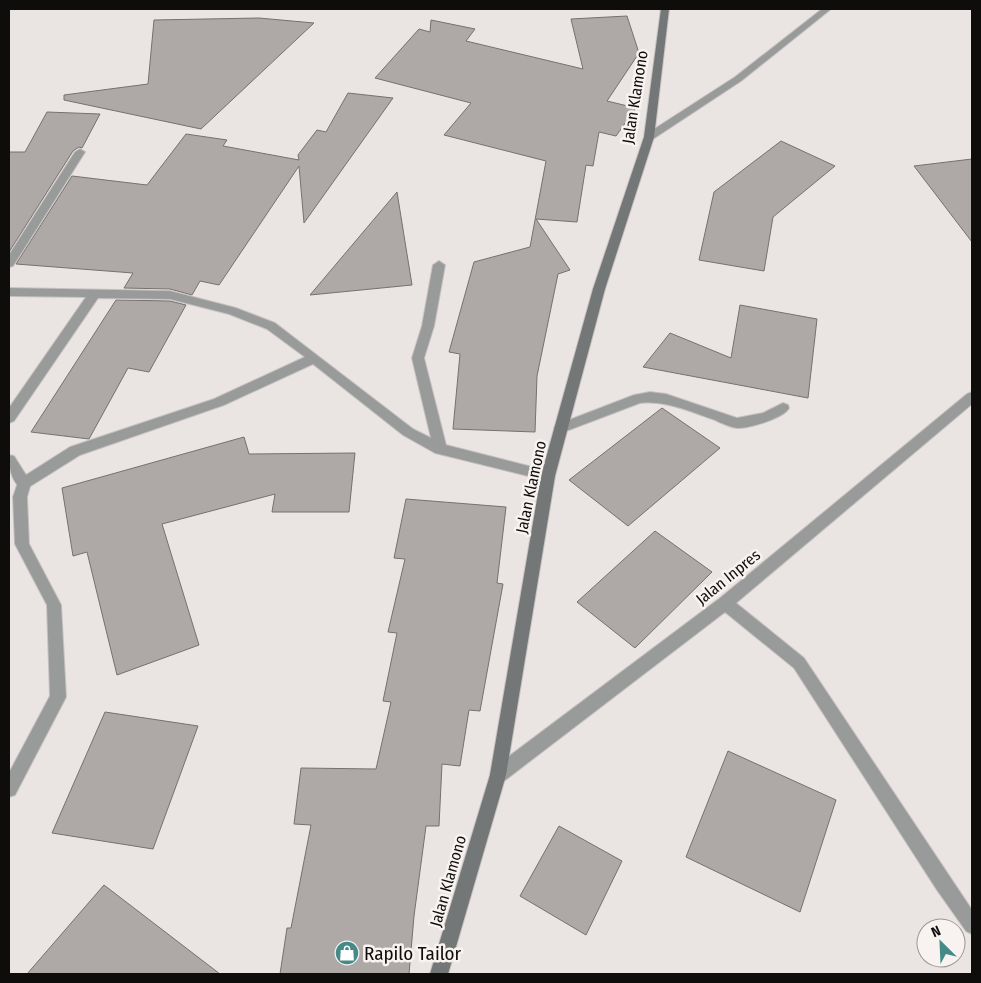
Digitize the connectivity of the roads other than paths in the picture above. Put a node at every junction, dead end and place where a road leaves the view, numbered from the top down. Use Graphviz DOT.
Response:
graph roads {
  1 [pos="664,9"];
  2 [pos="827,9"];
  3 [pos="649,137"];
  4 [pos="80,152"];
  5 [pos="9,264"];
  6 [pos="439,265"];
  7 [pos="9,292"];
  8 [pos="94,293"];
  9 [pos="314,358"];
  10 [pos="972,397"];
  11 [pos="783,408"];
  12 [pos="9,418"];
  13 [pos="561,428"];
  14 [pos="440,449"];
  15 [pos="9,460"];
  16 [pos="548,476"];
  17 [pos="24,483"];
  18 [pos="725,603"];
  19 [pos="498,775"];
  20 [pos="9,789"];
  21 [pos="972,924"];
  22 [pos="439,974"];
  1 -- 3 [label="main road, Jalan Klamono"];
  2 -- 3 [label="street"];
  3 -- 13 [label="main road, Jalan Klamono"];
  4 -- 5 [label="street"];
  6 -- 14 [label="street"];
  7 -- 8 [label="street"];
  8 -- 9 [label="street"];
  8 -- 12 [label="street"];
  9 -- 14 [label="street"];
  9 -- 17 [label="street"];
  10 -- 18 [label="street, Jalan Inpres"];
  11 -- 13 [label="street"];
  13 -- 16 [label="main road, Jalan Klamono"];
  14 -- 16 [label="street"];
  15 -- 17 [label="street"];
  16 -- 19 [label="main road, Jalan Klamono"];
  17 -- 20 [label="street"];
  18 -- 19 [label="street, Jalan Inpres"];
  18 -- 21 [label="street"];
  19 -- 22 [label="main road, Jalan Klamono"];
}
